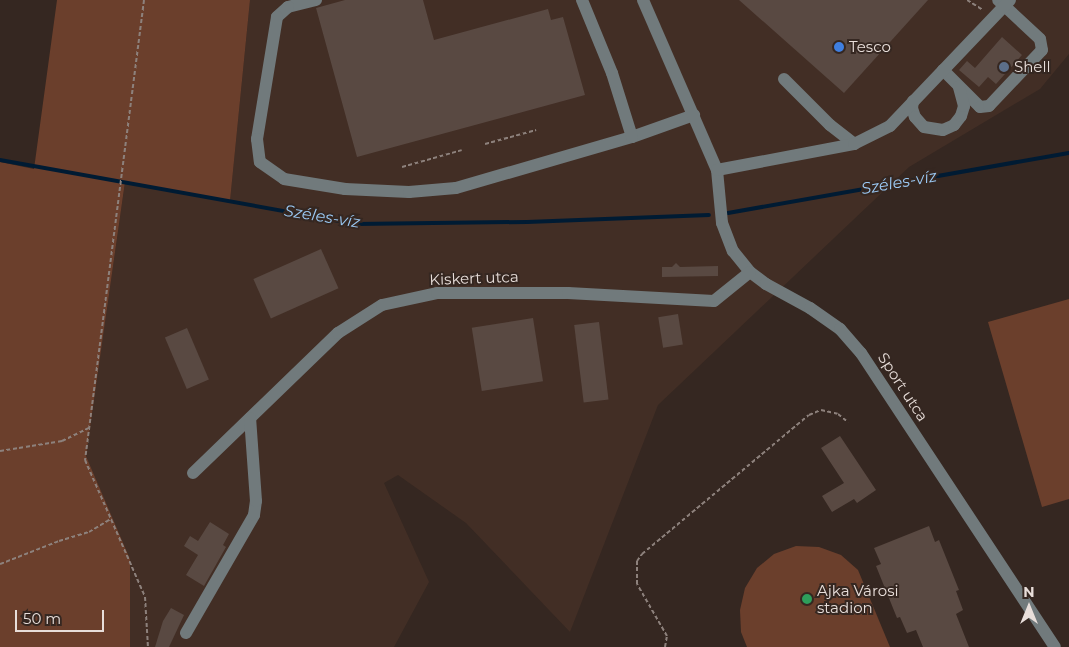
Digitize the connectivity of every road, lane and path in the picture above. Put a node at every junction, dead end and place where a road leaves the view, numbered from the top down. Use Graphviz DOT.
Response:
graph roads {
  1 [pos="144,0"];
  2 [pos="316,0"];
  3 [pos="582,0"];
  4 [pos="643,0"];
  5 [pos="976,0"];
  6 [pos="1004,2"];
  7 [pos="971,5"];
  8 [pos="943,70"];
  9 [pos="784,79"];
  10 [pos="959,86"];
  11 [pos="914,101"];
  12 [pos="694,115"];
  13 [pos="536,130"];
  14 [pos="632,137"];
  15 [pos="485,144"];
  16 [pos="854,144"];
  17 [pos="462,150"];
  18 [pos="402,167"];
  19 [pos="717,170"];
  20 [pos="750,272"];
  21 [pos="250,418"];
  22 [pos="848,422"];
  23 [pos="89,428"];
  24 [pos="0,451"];
  25 [pos="194,473"];
  26 [pos="111,519"];
  27 [pos="0,564"];
  28 [pos="186,633"];
  29 [pos="148,647"];
  30 [pos="665,647"];
  31 [pos="1055,647"];
  1 -- 23 [label="path"];
  2 -- 14 [label="street"];
  3 -- 14 [label="street"];
  4 -- 12 [label="street, Sport utca"];
  5 -- 7 [label="path"];
  6 -- 8 [label="street"];
  6 -- 10 [label="street"];
  8 -- 10 [label="street"];
  8 -- 11 [label="street"];
  9 -- 16 [label="street"];
  10 -- 11 [label="street"];
  11 -- 16 [label="street"];
  12 -- 14 [label="street"];
  12 -- 19 [label="street, Sport utca"];
  13 -- 15 [label="path"];
  16 -- 19 [label="street"];
  17 -- 18 [label="path"];
  19 -- 20 [label="street, Sport utca"];
  20 -- 21 [label="street, Kiskert utca"];
  20 -- 31 [label="street, Sport utca"];
  21 -- 25 [label="street, Kiskert utca"];
  21 -- 28 [label="street"];
  22 -- 30 [label="path"];
  23 -- 24 [label="path"];
  23 -- 26 [label="path"];
  26 -- 27 [label="path"];
  26 -- 29 [label="path"];
}
